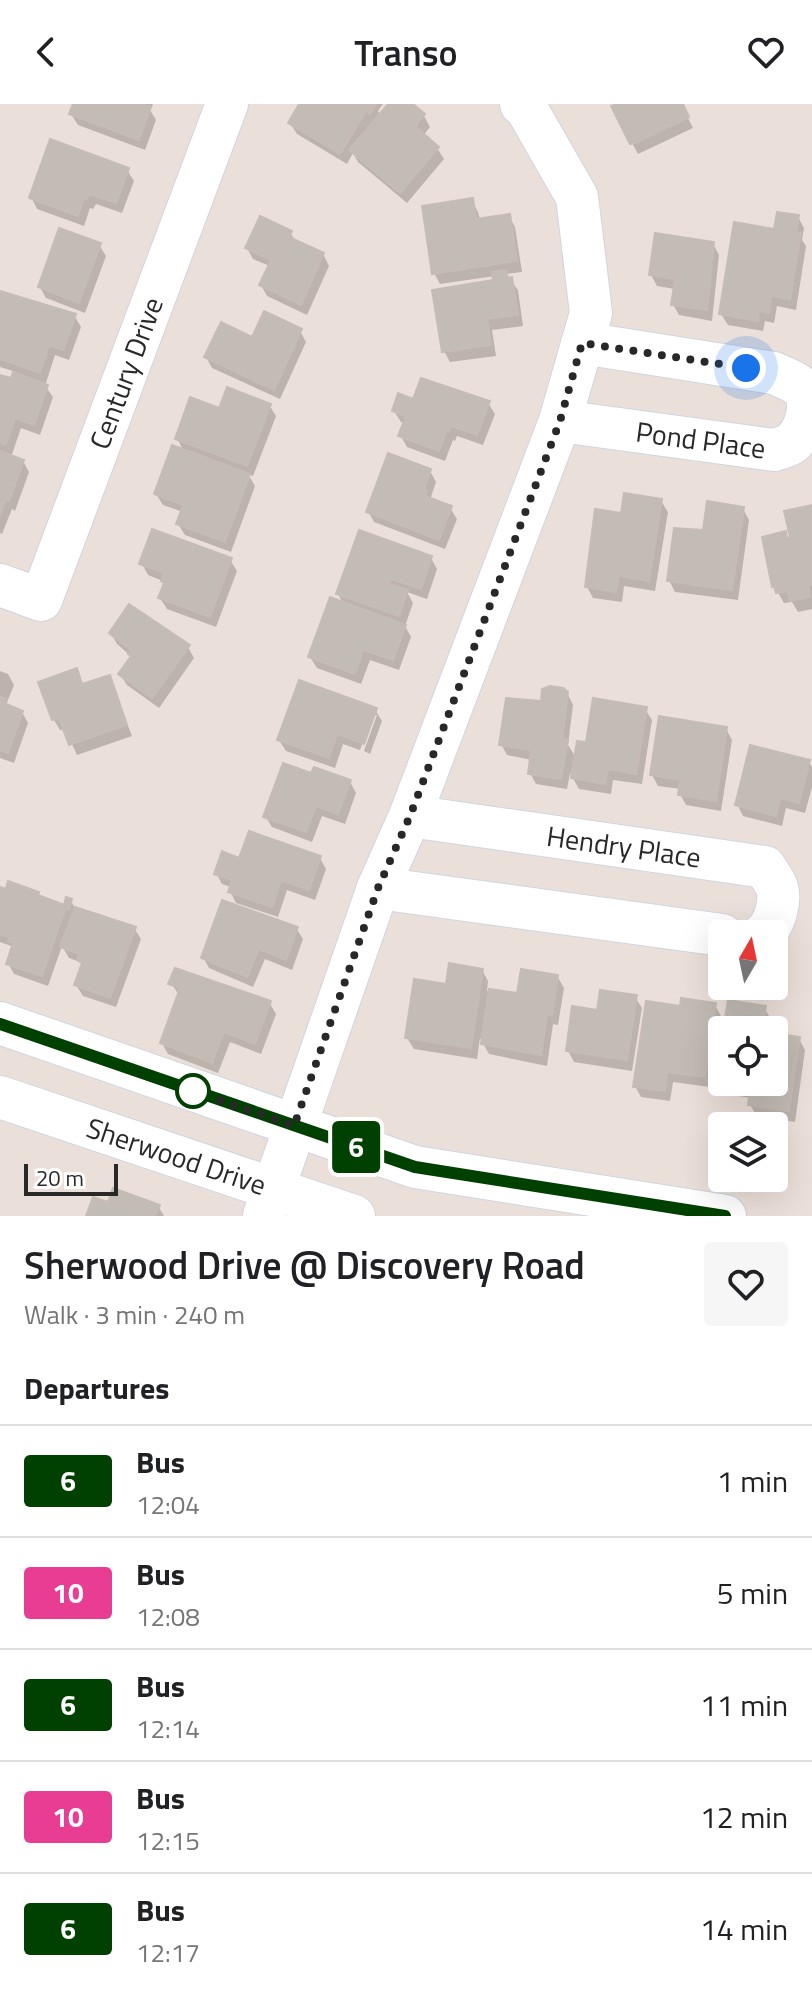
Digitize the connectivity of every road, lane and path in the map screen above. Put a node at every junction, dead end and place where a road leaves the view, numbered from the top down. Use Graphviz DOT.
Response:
graph roads {
  1 [pos="227,104"];
  2 [pos="521,104"];
  3 [pos="582,343"];
  4 [pos="560,421"];
  5 [pos="0,585"];
  6 [pos="410,816"];
  7 [pos="378,888"];
  8 [pos="773,920"];
  9 [pos="708,933"];
  10 [pos="0,1023"];
  11 [pos="0,1097"];
  12 [pos="294,1126"];
  13 [pos="269,1202"];
  14 [pos="354,1216"];
  15 [pos="725,1216"];
  1 -- 5 [label="street, Century Drive"];
  2 -- 3 [label="street"];
  3 -- 4 [label="street"];
  3 -- 4 [label="street, Pond Place"];
  4 -- 6 [label="street"];
  6 -- 7 [label="street"];
  6 -- 8 [label="street, Hendry Place"];
  7 -- 9 [label="street"];
  7 -- 12 [label="street"];
  10 -- 12 [label="street"];
  11 -- 13 [label="street, Sherwood Drive"];
  12 -- 13 [label="street"];
  12 -- 15 [label="street"];
  13 -- 14 [label="street, Sherwood Drive"];
}
